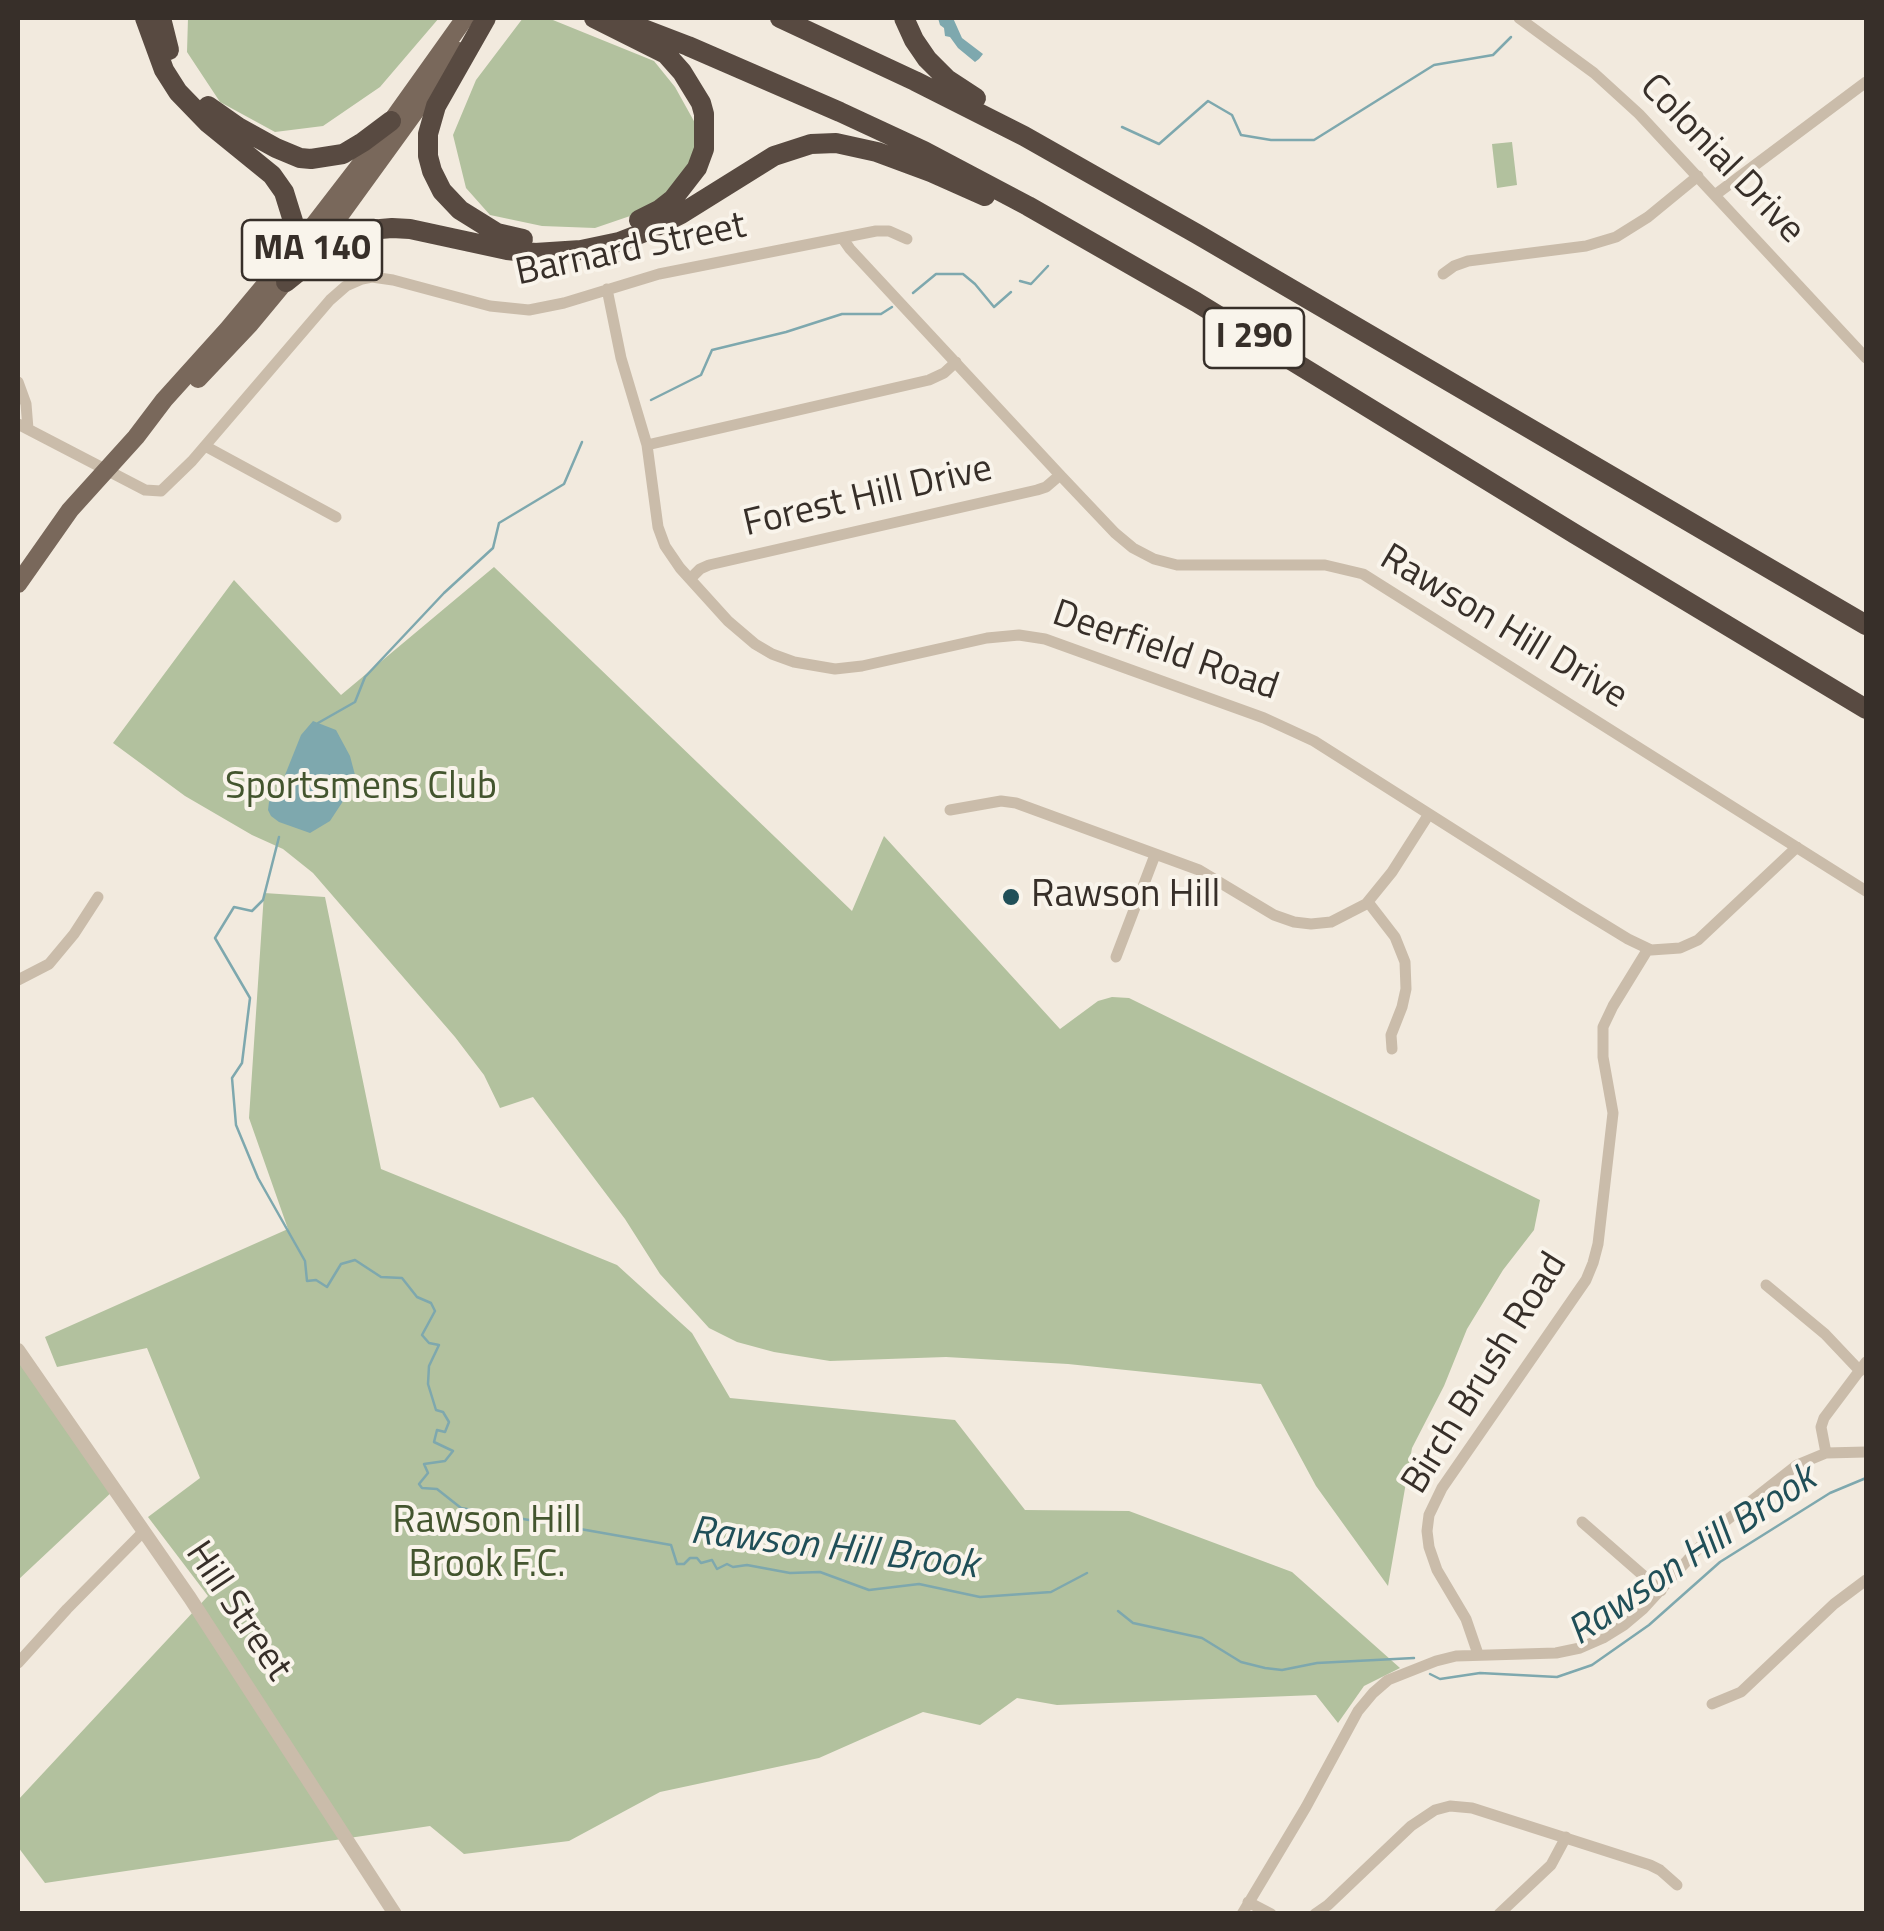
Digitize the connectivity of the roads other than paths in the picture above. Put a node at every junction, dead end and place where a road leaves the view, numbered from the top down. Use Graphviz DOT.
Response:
graph roads {
  1 [pos="145,18"];
  2 [pos="161,18"];
  3 [pos="484,18"];
  4 [pos="594,18"];
  5 [pos="615,18"];
  6 [pos="780,18"];
  7 [pos="904,18"];
  8 [pos="1519,18"];
  9 [pos="463,35"];
  10 [pos="1866,82"];
  11 [pos="391,121"];
  12 [pos="1024,136"];
  13 [pos="1698,176"];
  14 [pos="1716,195"];
  15 [pos="843,239"];
  16 [pos="908,239"];
  17 [pos="1090,242"];
  18 [pos="1442,274"];
  19 [pos="281,276"];
  20 [pos="607,290"];
  21 [pos="1866,358"];
  22 [pos="956,362"];
  23 [pos="18,382"];
  24 [pos="23,426"];
  25 [pos="647,445"];
  26 [pos="205,446"];
  27 [pos="106,471"];
  28 [pos="1060,475"];
  29 [pos="336,517"];
  30 [pos="690,579"];
  31 [pos="18,584"];
  32 [pos="1866,625"];
  33 [pos="1866,709"];
  34 [pos="950,810"];
  35 [pos="1430,814"];
  36 [pos="1797,847"];
  37 [pos="1155,855"];
  38 [pos="1866,890"];
  39 [pos="98,897"];
  40 [pos="1368,902"];
  41 [pos="1648,949"];
  42 [pos="1116,957"];
  43 [pos="18,980"];
  44 [pos="1392,1049"];
  45 [pos="1766,1285"];
  46 [pos="18,1350"];
  47 [pos="1863,1367"];
  48 [pos="1866,1452"];
  49 [pos="1826,1453"];
  50 [pos="1582,1522"];
  51 [pos="144,1531"];
  52 [pos="1866,1580"];
  53 [pos="1661,1591"];
  54 [pos="1478,1654"];
  55 [pos="18,1663"];
  56 [pos="1712,1704"];
  57 [pos="1566,1837"];
  58 [pos="1677,1884"];
  59 [pos="1245,1908"];
  60 [pos="395,1914"];
  61 [pos="1271,1914"];
  62 [pos="1314,1914"];
  63 [pos="1499,1914"];
  1 -- 19 [label="highway"];
  2 -- 11 [label="highway"];
  3 -- 9 [label="highway"];
  4 -- 9 [label="highway"];
  5 -- 17 [label="highway, I 290"];
  6 -- 12 [label="highway, I 290"];
  7 -- 12 [label="highway"];
  8 -- 13 [label="street, Colonial Drive"];
  9 -- 11 [label="main road, MA 140"];
  9 -- 19 [label="main road, MA 140"];
  10 -- 14 [label="street"];
  11 -- 19 [label="main road, MA 140"];
  12 -- 32 [label="highway, I 290"];
  13 -- 14 [label="street, Colonial Drive"];
  13 -- 18 [label="street"];
  14 -- 21 [label="street, Colonial Drive"];
  15 -- 16 [label="street, Barnard Street"];
  15 -- 20 [label="street, Barnard Street"];
  15 -- 22 [label="street, Rawson Hill Drive"];
  17 -- 19 [label="highway"];
  17 -- 33 [label="highway, I 290"];
  19 -- 27 [label="main road, MA 140"];
  20 -- 25 [label="street, Deerfield Road"];
  20 -- 26 [label="street, Barnard Street"];
  22 -- 25 [label="street"];
  22 -- 28 [label="street, Rawson Hill Drive"];
  23 -- 24 [label="street"];
  24 -- 27 [label="street"];
  25 -- 30 [label="street, Deerfield Road"];
  26 -- 27 [label="street, Barnard Street"];
  26 -- 29 [label="street"];
  27 -- 31 [label="main road, MA 140"];
  28 -- 30 [label="street, Forest Hill Drive"];
  28 -- 36 [label="street, Rawson Hill Drive"];
  30 -- 35 [label="street, Deerfield Road"];
  34 -- 37 [label="street"];
  35 -- 40 [label="street"];
  35 -- 41 [label="street, Deerfield Road"];
  36 -- 38 [label="street, Rawson Hill Drive"];
  36 -- 41 [label="street"];
  37 -- 40 [label="street"];
  37 -- 42 [label="street"];
  39 -- 43 [label="street"];
  40 -- 44 [label="street"];
  41 -- 54 [label="street, Birch Brush Road"];
  45 -- 47 [label="street"];
  46 -- 51 [label="street, Hill Street"];
  47 -- 49 [label="street"];
  48 -- 49 [label="street"];
  49 -- 53 [label="street"];
  50 -- 53 [label="street"];
  51 -- 55 [label="street"];
  51 -- 60 [label="street, Hill Street"];
  52 -- 56 [label="street"];
  53 -- 54 [label="street"];
  54 -- 59 [label="street"];
  57 -- 58 [label="street"];
  57 -- 62 [label="street"];
  57 -- 63 [label="street"];
  59 -- 61 [label="street"];
}
